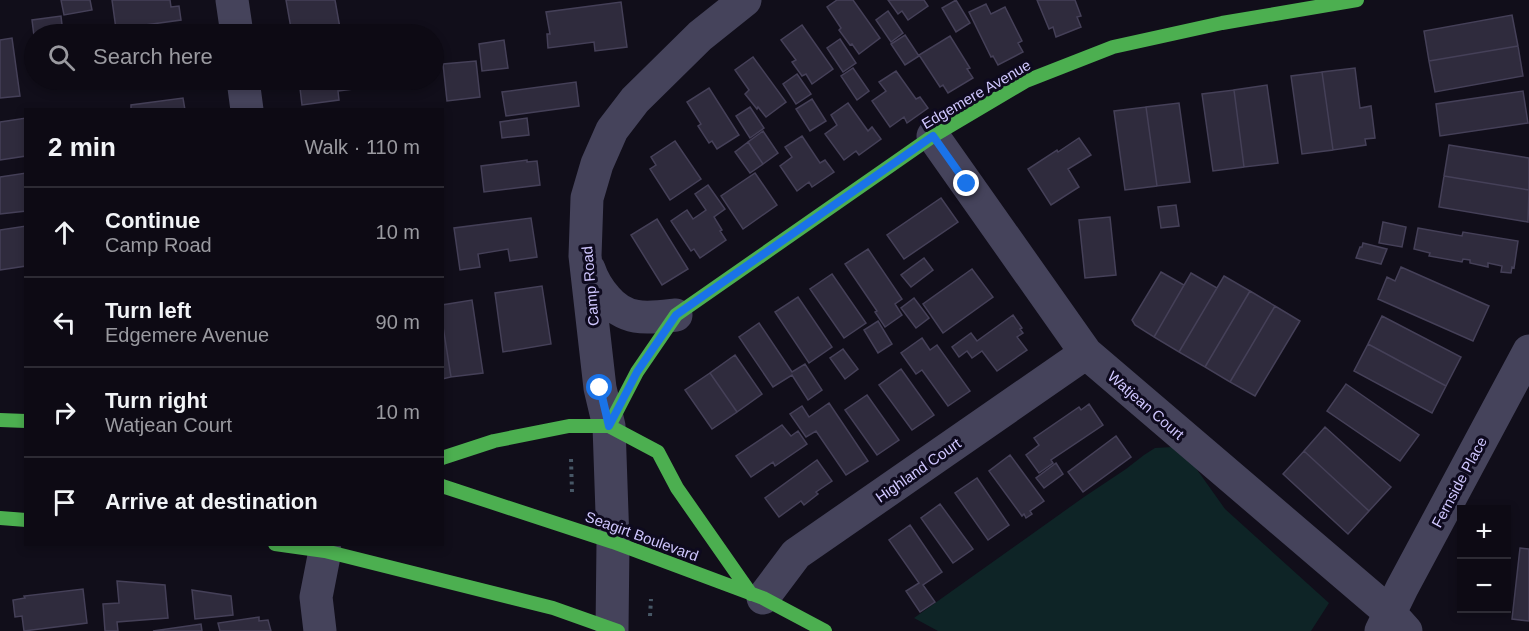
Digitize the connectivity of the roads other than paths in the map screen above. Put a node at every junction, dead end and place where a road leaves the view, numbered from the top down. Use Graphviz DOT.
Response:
graph roads {
  1 [pos="232,0"];
  2 [pos="745,0"];
  3 [pos="1357,0"];
  4 [pos="236,24"];
  5 [pos="244,90"];
  6 [pos="247,108"];
  7 [pos="933,136"];
  8 [pos="585,256"];
  9 [pos="676,315"];
  10 [pos="1529,351"];
  11 [pos="1086,353"];
  12 [pos="0,420"];
  13 [pos="24,421"];
  14 [pos="609,426"];
  15 [pos="444,457"];
  16 [pos="444,487"];
  17 [pos="0,518"];
  18 [pos="24,520"];
  19 [pos="612,542"];
  20 [pos="289,546"];
  21 [pos="325,551"];
  22 [pos="757,596"];
  23 [pos="1385,626"];
  24 [pos="614,630"];
  25 [pos="320,631"];
  26 [pos="825,631"];
  1 -- 4 [label="street"];
  2 -- 8 [label="street, Camp Road"];
  3 -- 7 [label="main road, Edgemere Avenue"];
  5 -- 6 [label="street"];
  7 -- 9 [label="main road, Edgemere Avenue"];
  7 -- 11 [label="street, Watjean Court"];
  8 -- 9 [label="street"];
  8 -- 14 [label="street, Camp Road"];
  9 -- 14 [label="main road, Edgemere Avenue"];
  10 -- 23 [label="street, Fernside Place"];
  11 -- 22 [label="street, Highland Court"];
  11 -- 23 [label="street, Watjean Court"];
  12 -- 13 [label="main road"];
  14 -- 15 [label="main road"];
  14 -- 19 [label="street, Camp Road"];
  14 -- 22 [label="main road"];
  16 -- 19 [label="main road, Seagirt Boulevard"];
  17 -- 18 [label="main road"];
  19 -- 22 [label="main road, Seagirt Boulevard"];
  19 -- 24 [label="street, Camp Road"];
  20 -- 21 [label="main road"];
  21 -- 24 [label="main road"];
  21 -- 25 [label="street"];
  22 -- 26 [label="main road, Seagirt Boulevard"];
}
